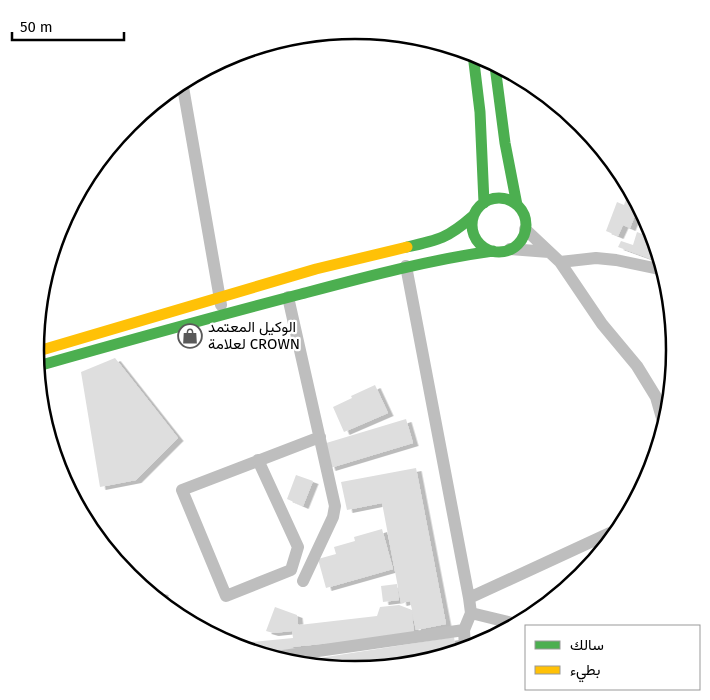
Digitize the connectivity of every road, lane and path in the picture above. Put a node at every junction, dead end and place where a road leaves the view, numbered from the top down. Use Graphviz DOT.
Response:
graph roads {
  1 [pos="474,62"];
  2 [pos="496,72"];
  3 [pos="184,89"];
  4 [pos="484,203"];
  5 [pos="517,205"];
  6 [pos="473,216"];
  7 [pos="525,229"];
  8 [pos="510,249"];
  9 [pos="493,251"];
  10 [pos="549,252"];
  11 [pos="560,262"];
  12 [pos="406,266"];
  13 [pos="656,268"];
  14 [pos="218,297"];
  15 [pos="288,297"];
  16 [pos="223,314"];
  17 [pos="44,349"];
  18 [pos="44,364"];
  19 [pos="660,411"];
  20 [pos="320,436"];
  21 [pos="258,460"];
  22 [pos="605,535"];
  23 [pos="303,581"];
  24 [pos="469,598"];
  25 [pos="471,613"];
  26 [pos="507,622"];
  27 [pos="464,630"];
  28 [pos="465,641"];
  29 [pos="292,655"];
  1 -- 4 [label="main road"];
  2 -- 5 [label="main road"];
  3 -- 14 [label="street"];
  4 -- 5 [label="main road"];
  4 -- 6 [label="main road"];
  5 -- 7 [label="main road"];
  6 -- 9 [label="main road"];
  6 -- 14 [label="main road"];
  7 -- 8 [label="main road"];
  7 -- 10 [label="street"];
  8 -- 9 [label="main road"];
  8 -- 10 [label="street"];
  9 -- 12 [label="main road"];
  10 -- 11 [label="street"];
  11 -- 13 [label="street"];
  11 -- 19 [label="street"];
  12 -- 15 [label="main road"];
  12 -- 24 [label="street"];
  14 -- 16 [label="street"];
  14 -- 17 [label="main road"];
  15 -- 16 [label="main road"];
  15 -- 20 [label="street"];
  16 -- 18 [label="main road"];
  20 -- 21 [label="street"];
  20 -- 23 [label="street"];
  21 -- 21 [label="street"];
  22 -- 24 [label="street"];
  24 -- 25 [label="street"];
  25 -- 26 [label="street"];
  25 -- 27 [label="street"];
  27 -- 28 [label="street"];
  27 -- 29 [label="street"];
}
